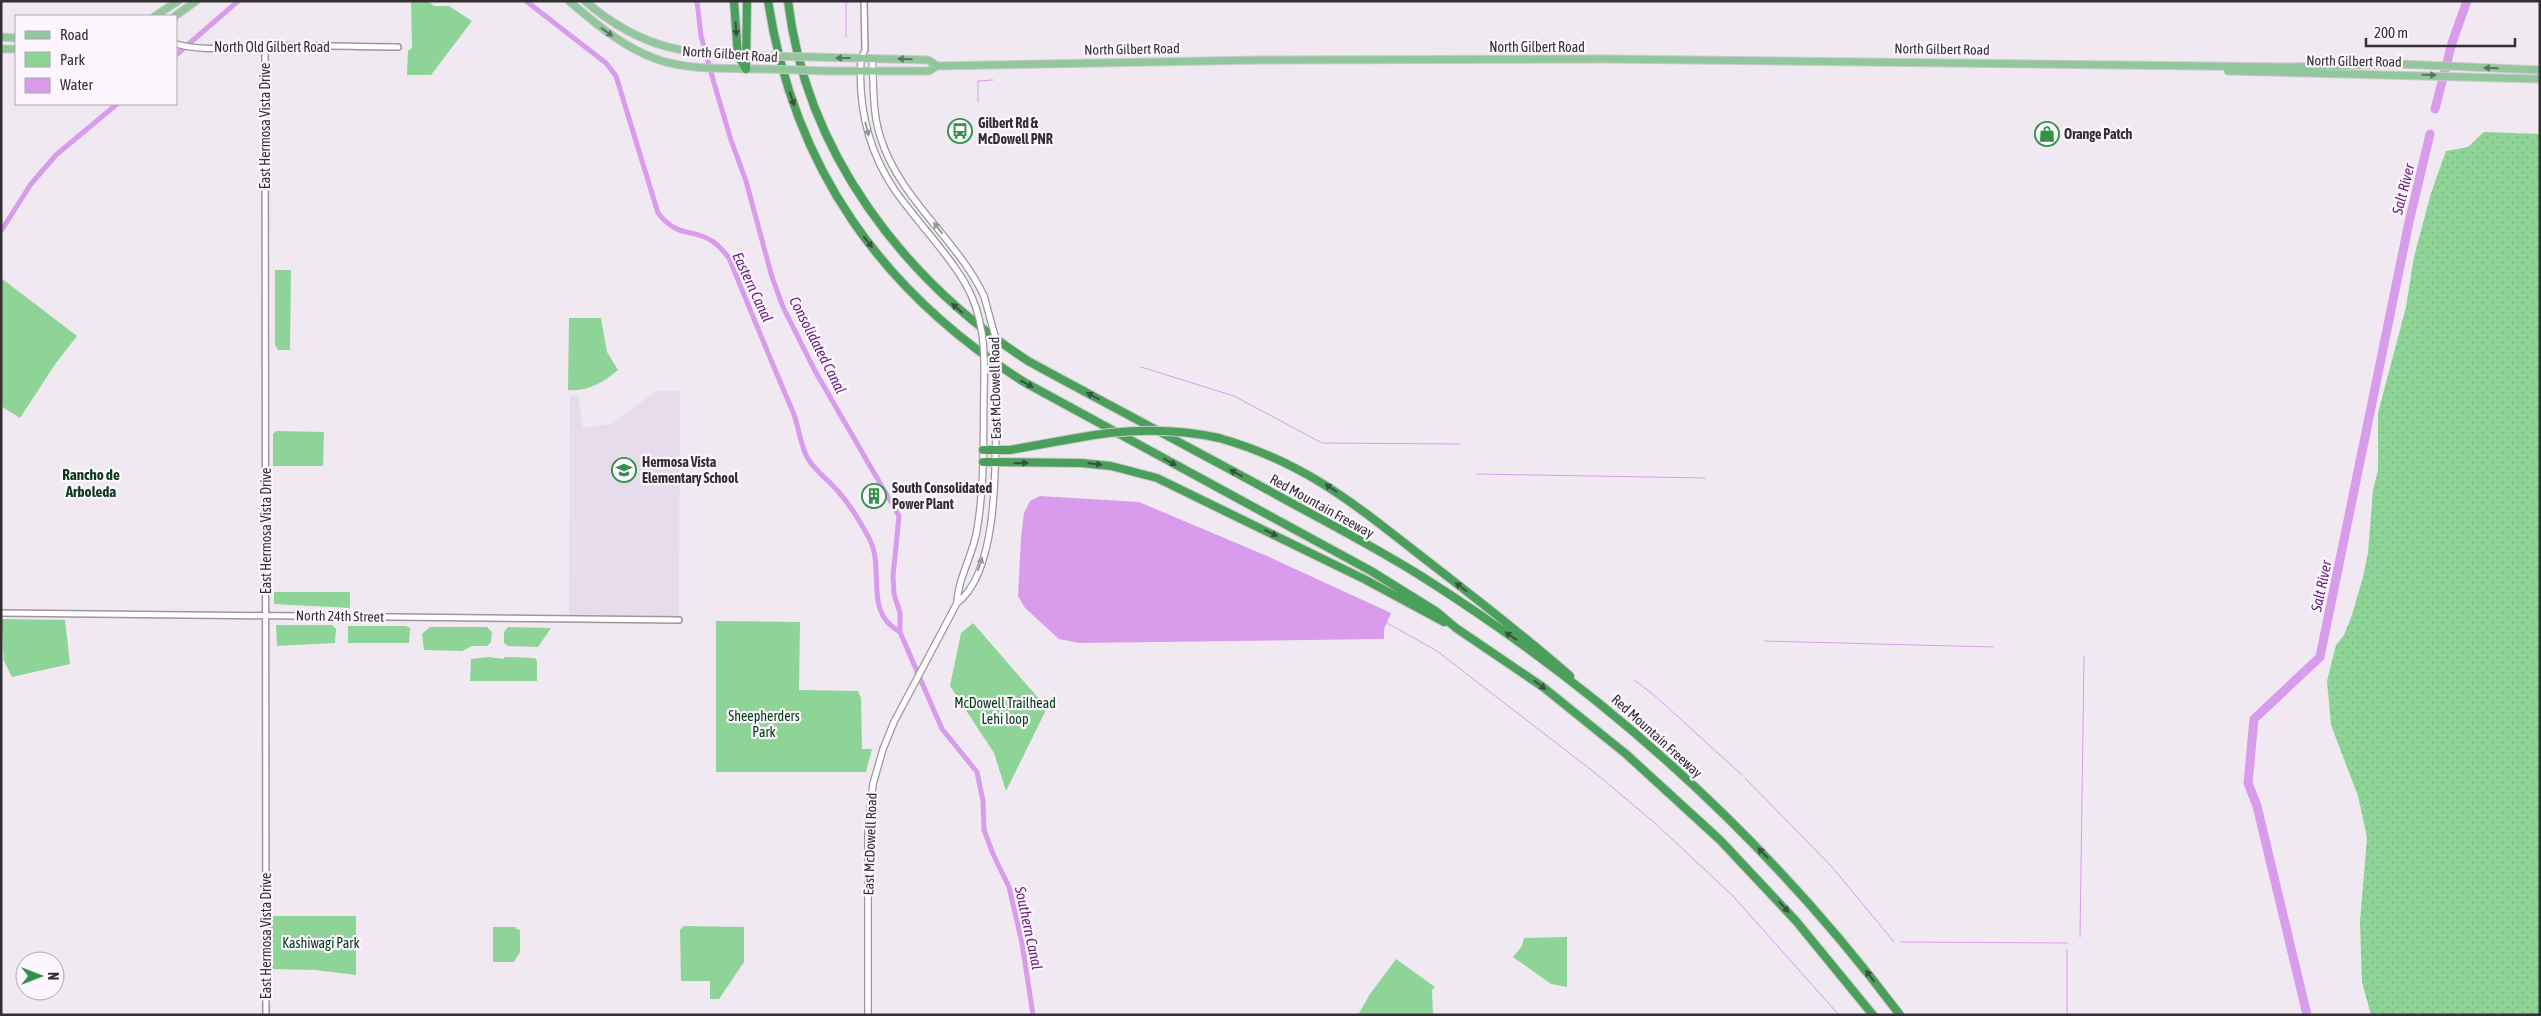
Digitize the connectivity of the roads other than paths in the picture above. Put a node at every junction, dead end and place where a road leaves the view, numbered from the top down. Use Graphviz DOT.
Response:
graph roads {
  1 [pos="178,1"];
  2 [pos="196,1"];
  3 [pos="569,1"];
  4 [pos="586,1"];
  5 [pos="734,1"];
  6 [pos="746,1"];
  7 [pos="768,1"];
  8 [pos="788,1"];
  9 [pos="864,1"];
  10 [pos="156,15"];
  11 [pos="176,15"];
  12 [pos="1,38"];
  13 [pos="15,38"];
  14 [pos="178,44"];
  15 [pos="265,47"];
  16 [pos="398,47"];
  17 [pos="1,49"];
  18 [pos="15,49"];
  19 [pos="865,50"];
  20 [pos="738,56"];
  21 [pos="747,56"];
  22 [pos="861,58"];
  23 [pos="872,58"];
  24 [pos="2138,64"];
  25 [pos="937,66"];
  26 [pos="746,69"];
  27 [pos="2540,70"];
  28 [pos="860,72"];
  29 [pos="873,72"];
  30 [pos="2540,79"];
  31 [pos="983,450"];
  32 [pos="995,450"];
  33 [pos="983,462"];
  34 [pos="995,463"];
  35 [pos="957,603"];
  36 [pos="1,613"];
  37 [pos="266,615"];
  38 [pos="679,620"];
  39 [pos="1456,628"];
  40 [pos="1592,696"];
  41 [pos="266,1015"];
  42 [pos="868,1015"];
  43 [pos="1873,1015"];
  44 [pos="1900,1015"];
  1 -- 10 [label="main road"];
  2 -- 11 [label="main road"];
  3 -- 26 [label="main road, North Gilbert Road, one-way"];
  4 -- 20 [label="main road, North Gilbert Road"];
  5 -- 20 [label="highway, one-way"];
  6 -- 21 [label="highway"];
  7 -- 39 [label="highway, one-way"];
  40 -- 8 [label="highway, Red Mountain Freeway, one-way"];
  9 -- 19 [label="street, East McDowell Road"];
  12 -- 13 [label="main road"];
  14 -- 15 [label="street, North Old Gilbert Road"];
  15 -- 16 [label="street, North Old Gilbert Road"];
  15 -- 37 [label="street, East Hermosa Vista Drive"];
  17 -- 18 [label="main road"];
  19 -- 22 [label="street, East McDowell Road"];
  19 -- 23 [label="street"];
  20 -- 21 [label="main road, North Gilbert Road"];
  20 -- 26 [label="highway"];
  22 -- 21 [label="main road, North Gilbert Road, one-way, bridge"];
  21 -- 26 [label="highway"];
  22 -- 23 [label="main road, North Gilbert Road"];
  22 -- 28 [label="main road, East McDowell Road"];
  25 -- 23 [label="main road, North Gilbert Road, one-way"];
  23 -- 29 [label="main road, East McDowell Road"];
  24 -- 25 [label="main road, North Gilbert Road"];
  27 -- 24 [label="main road, North Gilbert Road, one-way"];
  24 -- 30 [label="main road, North Gilbert Road, one-way"];
  25 -- 29 [label="main road, North Gilbert Road"];
  26 -- 28 [label="main road, North Gilbert Road, bridge"];
  28 -- 29 [label="main road, North Gilbert Road"];
  28 -- 31 [label="main road, East McDowell Road, one-way, bridge"];
  32 -- 29 [label="main road, East McDowell Road, one-way, bridge"];
  31 -- 32 [label="highway"];
  31 -- 33 [label="main road, East McDowell Road"];
  32 -- 34 [label="main road, East McDowell Road"];
  40 -- 32 [label="highway, one-way, bridge"];
  33 -- 34 [label="highway"];
  33 -- 35 [label="main road, East McDowell Road"];
  35 -- 34 [label="main road, East McDowell Road, one-way"];
  34 -- 39 [label="highway, one-way"];
  35 -- 42 [label="main road, East McDowell Road"];
  36 -- 37 [label="street, North 24th Street"];
  37 -- 38 [label="street, North 24th Street"];
  37 -- 41 [label="street, East Hermosa Vista Drive"];
  39 -- 43 [label="highway, one-way"];
  44 -- 40 [label="highway, Red Mountain Freeway, one-way"];
}
